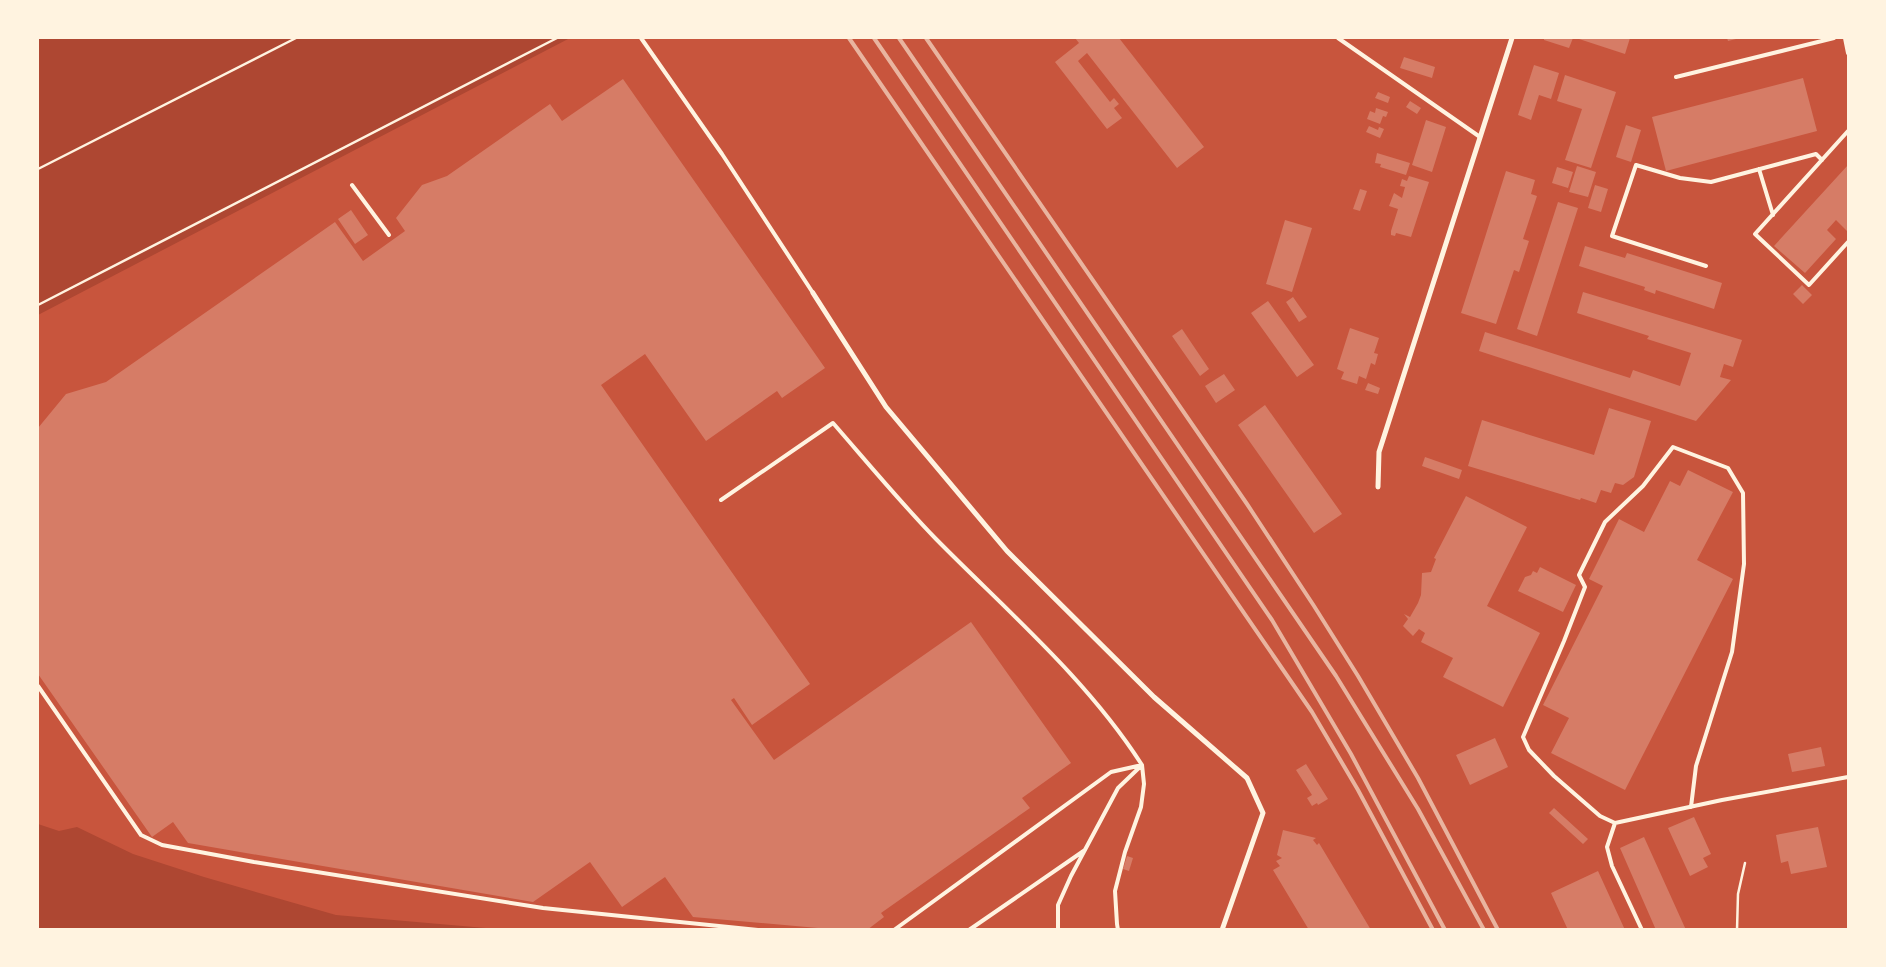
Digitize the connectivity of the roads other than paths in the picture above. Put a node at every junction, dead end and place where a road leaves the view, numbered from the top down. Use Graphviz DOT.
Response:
graph roads {
  1 [pos="641,38"];
  2 [pos="1338,38"];
  3 [pos="1512,38"];
  4 [pos="1834,38"];
  5 [pos="1845,38"];
  6 [pos="1848,53"];
  7 [pos="1676,77"];
  8 [pos="1848,131"];
  9 [pos="1480,137"];
  10 [pos="1822,160"];
  11 [pos="1759,169"];
  12 [pos="352,185"];
  13 [pos="1773,215"];
  14 [pos="388,235"];
  15 [pos="1848,242"];
  16 [pos="1706,266"];
  17 [pos="813,294"];
  18 [pos="1378,487"];
  19 [pos="721,500"];
  20 [pos="38,686"];
  21 [pos="1142,765"];
  22 [pos="1848,777"];
  23 [pos="1691,806"];
  24 [pos="1614,822"];
  25 [pos="1086,849"];
  26 [pos="758,930"];
  27 [pos="894,930"];
  28 [pos="969,930"];
  29 [pos="1058,930"];
  30 [pos="1118,930"];
  31 [pos="1222,930"];
  32 [pos="1642,930"];
  1 -- 17 [label="lane"];
  2 -- 9 [label="lane"];
  3 -- 9 [label="street"];
  4 -- 7 [label="lane"];
  5 -- 6 [label="lane"];
  8 -- 10 [label="lane"];
  9 -- 18 [label="street"];
  10 -- 11 [label="lane"];
  10 -- 13 [label="lane"];
  11 -- 13 [label="lane"];
  11 -- 16 [label="lane"];
  12 -- 14 [label="lane"];
  13 -- 15 [label="lane"];
  17 -- 31 [label="street"];
  19 -- 21 [label="lane"];
  20 -- 26 [label="lane"];
  21 -- 25 [label="lane"];
  21 -- 27 [label="lane"];
  21 -- 30 [label="lane"];
  22 -- 23 [label="lane"];
  23 -- 24 [label="lane"];
  23 -- 24 [label="lane"];
  24 -- 32 [label="lane"];
  25 -- 28 [label="lane"];
  25 -- 29 [label="lane"];
}
